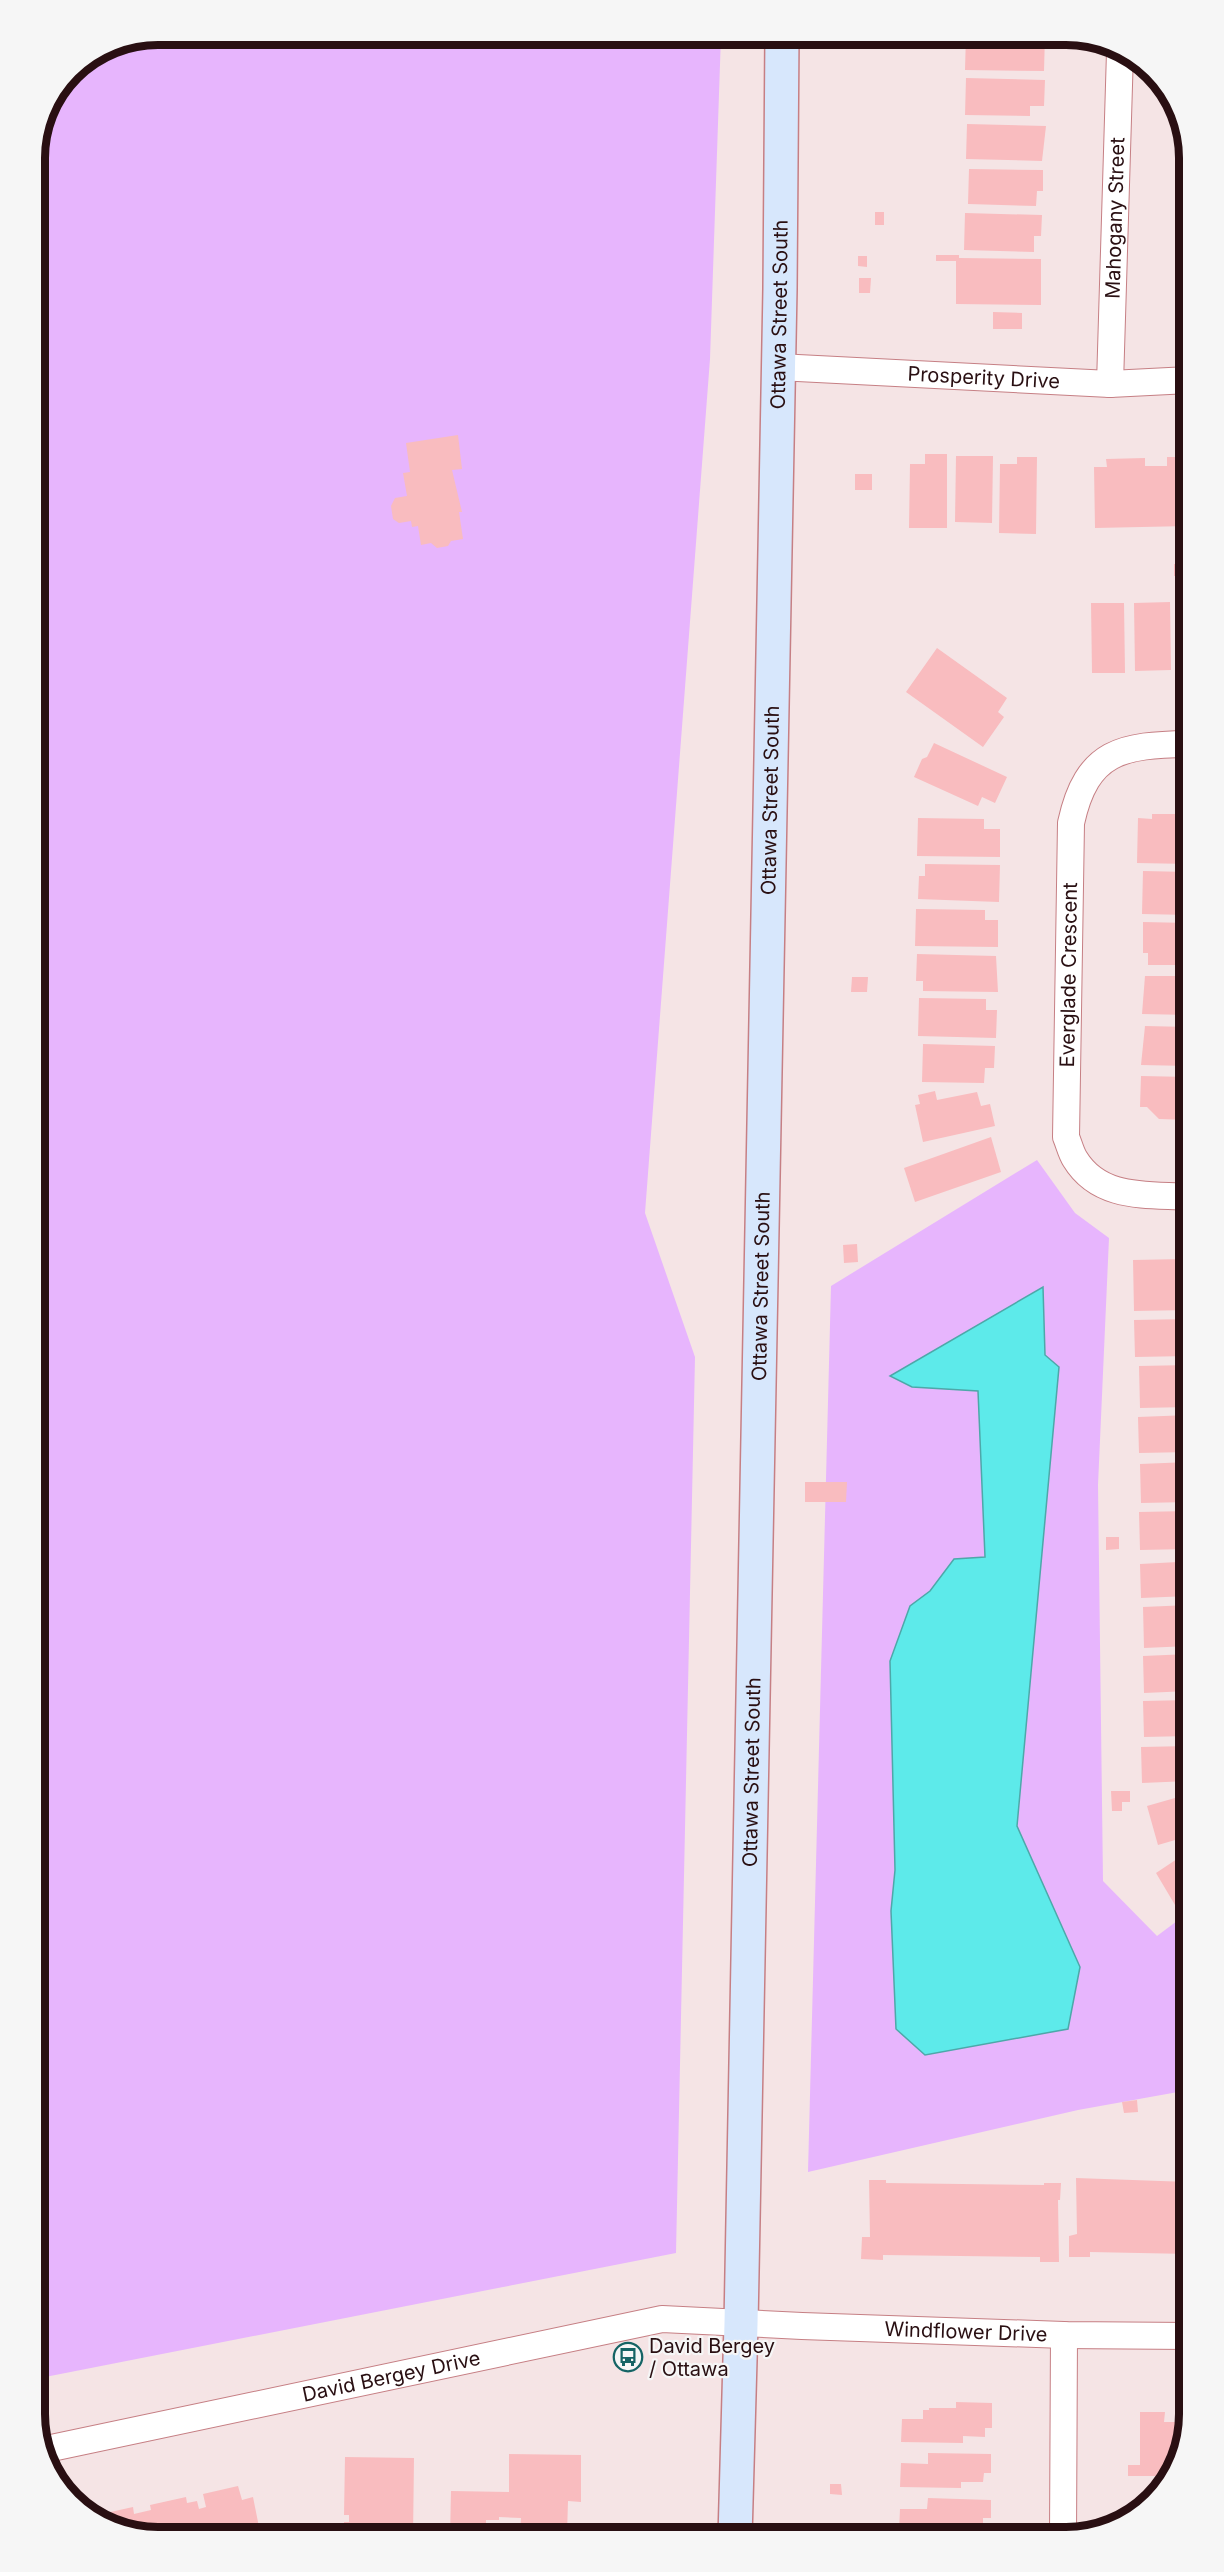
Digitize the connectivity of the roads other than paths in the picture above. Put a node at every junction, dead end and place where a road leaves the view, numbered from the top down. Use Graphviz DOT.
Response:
graph roads {
  1 [pos="782,45"];
  2 [pos="1120,59"];
  3 [pos="778,367"];
  4 [pos="1179,381"];
  5 [pos="1110,384"];
  6 [pos="1179,744"];
  7 [pos="1179,1196"];
  8 [pos="741,2324"];
  9 [pos="1064,2335"];
  10 [pos="1179,2336"];
  11 [pos="50,2448"];
  12 [pos="735,2527"];
  13 [pos="1063,2527"];
  1 -- 3 [label="main road, Ottawa Street South"];
  2 -- 5 [label="street, Mahogany Street"];
  3 -- 5 [label="street, Prosperity Drive"];
  3 -- 8 [label="main road, Ottawa Street South"];
  4 -- 5 [label="street, Prosperity Drive"];
  6 -- 7 [label="street, Everglade Crescent"];
  8 -- 9 [label="street, Windflower Drive"];
  8 -- 11 [label="street, David Bergey Drive"];
  8 -- 12 [label="main road, Ottawa Street South"];
  9 -- 10 [label="street, Windflower Drive"];
  9 -- 13 [label="street"];
}
